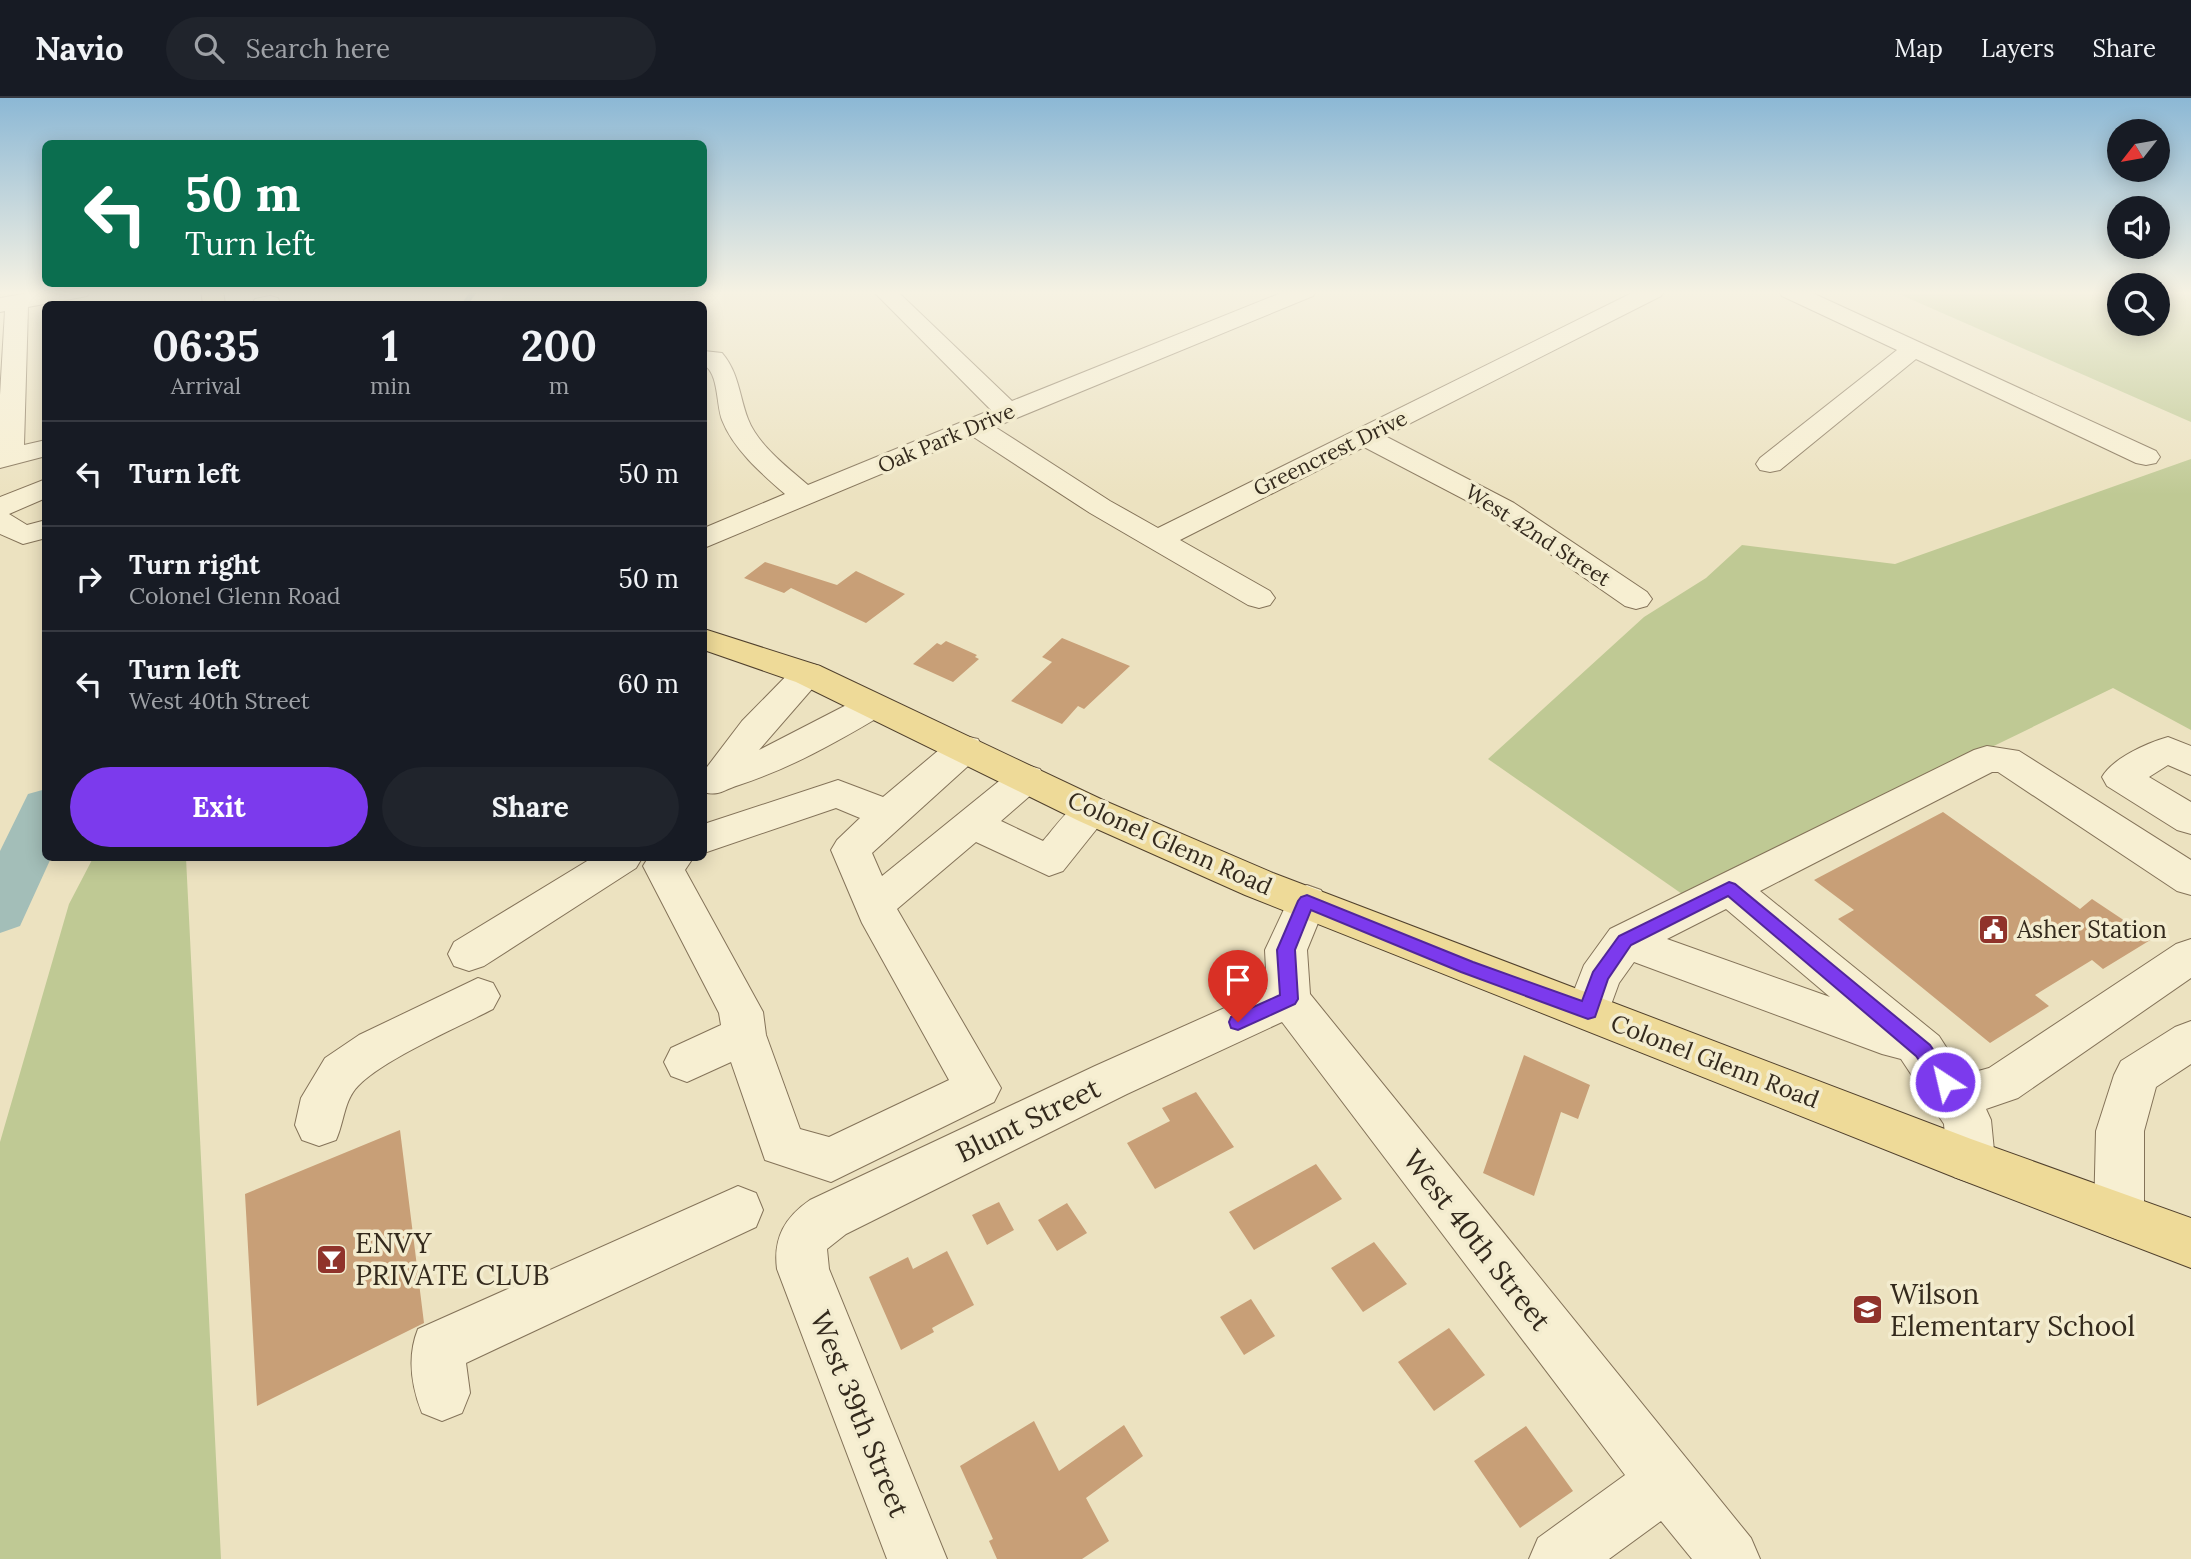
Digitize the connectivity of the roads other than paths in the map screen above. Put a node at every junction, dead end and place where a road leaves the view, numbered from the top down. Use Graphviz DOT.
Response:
graph roads {
  1 [pos="22,359"];
  2 [pos="714,359"];
  3 [pos="954,359"];
  4 [pos="1135,359"];
  5 [pos="1517,359"];
  6 [pos="1900,359"];
  7 [pos="1938,359"];
  8 [pos="1008,412"];
  9 [pos="975,426"];
  10 [pos="1364,436"];
  11 [pos="42,451"];
  12 [pos="2146,457"];
  13 [pos="5,459"];
  14 [pos="1770,464"];
  15 [pos="42,489"];
  16 [pos="805,497"];
  17 [pos="0,508"];
  18 [pos="0,521"];
  19 [pos="42,530"];
  20 [pos="707,538"];
  21 [pos="1158,540"];
  22 [pos="1259,598"];
  23 [pos="1636,599"];
  24 [pos="708,646"];
  25 [pos="808,674"];
  26 [pos="873,706"];
  27 [pos="965,748"];
  28 [pos="2191,762"];
  29 [pos="1027,778"];
  30 [pos="712,783"];
  31 [pos="1092,811"];
  32 [pos="887,816"];
  33 [pos="2191,820"];
  34 [pos="972,824"];
  35 [pos="707,838"];
  36 [pos="618,861"];
  37 [pos="670,861"];
  38 [pos="2191,880"];
  39 [pos="1729,888"];
  40 [pos="1307,901"];
  41 [pos="875,905"];
  42 [pos="1625,941"];
  43 [pos="2191,956"];
  44 [pos="1289,999"];
  45 [pos="1588,1011"];
  46 [pos="744,1035"];
  47 [pos="2191,1040"];
  48 [pos="1923,1050"];
  49 [pos="687,1062"];
  50 [pos="1956,1098"];
  51 [pos="319,1125"];
  52 [pos="1971,1161"];
  53 [pos="738,1210"];
  54 [pos="2119,1216"];
  55 [pos="2191,1243"];
  56 [pos="803,1269"];
  57 [pos="442,1393"];
  58 [pos="1666,1481"];
  59 [pos="917,1559"];
  60 [pos="1559,1559"];
  61 [pos="1730,1559"];
  1 -- 13 [label="street"];
  2 -- 16 [label="street"];
  3 -- 8 [label="street"];
  4 -- 8 [label="street, Oak Park Drive"];
  5 -- 10 [label="street, Greencrest Drive"];
  6 -- 14 [label="street"];
  7 -- 12 [label="street"];
  8 -- 9 [label="street, Oak Park Drive"];
  9 -- 16 [label="street, Oak Park Drive"];
  9 -- 21 [label="street"];
  10 -- 21 [label="street, Greencrest Drive"];
  10 -- 23 [label="street, West 42nd Street"];
  11 -- 13 [label="street"];
  15 -- 17 [label="street"];
  16 -- 20 [label="street, Oak Park Drive"];
  18 -- 19 [label="street"];
  21 -- 22 [label="street"];
  24 -- 25 [label="main road, Colonel Glenn Road"];
  25 -- 26 [label="main road, Colonel Glenn Road"];
  25 -- 30 [label="street"];
  26 -- 27 [label="main road, Colonel Glenn Road"];
  26 -- 30 [label="street"];
  27 -- 29 [label="main road, Colonel Glenn Road"];
  27 -- 32 [label="street"];
  28 -- 33 [label="street"];
  29 -- 31 [label="main road, Colonel Glenn Road"];
  29 -- 34 [label="street"];
  31 -- 34 [label="street"];
  31 -- 40 [label="main road, Colonel Glenn Road"];
  32 -- 35 [label="street"];
  32 -- 41 [label="street"];
  34 -- 41 [label="street"];
  36 -- 51 [label="street"];
  37 -- 46 [label="street"];
  38 -- 39 [label="street"];
  39 -- 42 [label="street"];
  39 -- 48 [label="street"];
  40 -- 44 [label="street"];
  40 -- 45 [label="main road, Colonel Glenn Road"];
  41 -- 46 [label="street"];
  42 -- 45 [label="street"];
  42 -- 48 [label="street"];
  43 -- 50 [label="street"];
  44 -- 56 [label="street, Blunt Street"];
  44 -- 58 [label="street, West 40th Street"];
  45 -- 52 [label="main road, Colonel Glenn Road"];
  46 -- 49 [label="street"];
  47 -- 54 [label="street"];
  48 -- 50 [label="street"];
  50 -- 52 [label="street"];
  52 -- 54 [label="main road, Colonel Glenn Road"];
  53 -- 57 [label="street"];
  54 -- 55 [label="main road, Colonel Glenn Road"];
  56 -- 59 [label="street, West 39th Street"];
  58 -- 60 [label="street"];
  58 -- 61 [label="street, West 40th Street"];
}
